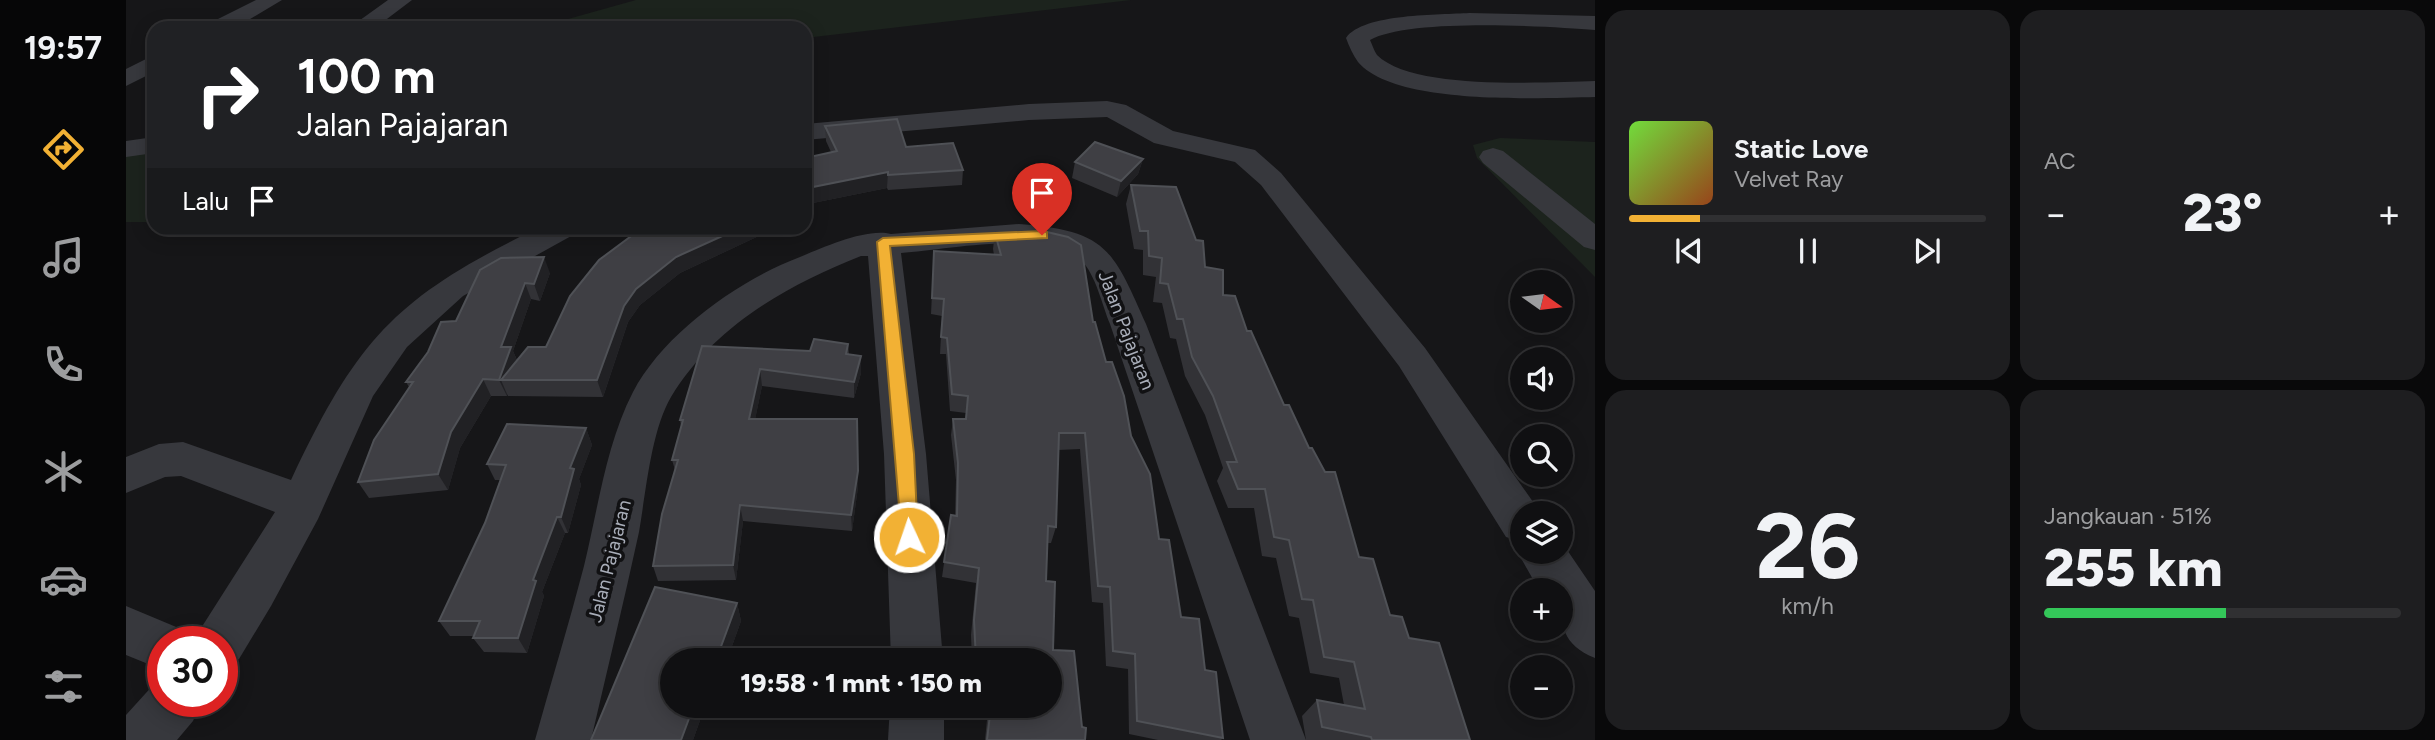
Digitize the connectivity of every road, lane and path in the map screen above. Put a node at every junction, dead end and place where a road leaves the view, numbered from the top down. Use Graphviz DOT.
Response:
graph roads {
  1 [pos="272,0"];
  2 [pos="402,0"];
  3 [pos="232,21"];
  4 [pos="370,21"];
  5 [pos="1595,23"];
  6 [pos="147,66"];
  7 [pos="126,79"];
  8 [pos="1595,89"];
  9 [pos="812,131"];
  10 [pos="147,146"];
  11 [pos="126,149"];
  12 [pos="1493,157"];
  13 [pos="549,235"];
  14 [pos="1595,240"];
  15 [pos="883,242"];
  16 [pos="126,476"];
  17 [pos="302,503"];
  18 [pos="1510,505"];
  19 [pos="1549,564"];
  20 [pos="231,626"];
  21 [pos="126,630"];
  22 [pos="1595,634"];
  23 [pos="147,639"];
  24 [pos="916,648"];
  25 [pos="161,717"];
  26 [pos="917,718"];
  27 [pos="141,740"];
  28 [pos="562,740"];
  29 [pos="916,740"];
  30 [pos="1278,740"];
  1 -- 3 [label="street"];
  2 -- 4 [label="street"];
  5 -- 8 [label="street"];
  6 -- 7 [label="street"];
  9 -- 18 [label="street"];
  10 -- 11 [label="street"];
  12 -- 14 [label="street"];
  13 -- 17 [label="street"];
  15 -- 24 [label="street"];
  15 -- 28 [label="street, Jalan Pajajaran"];
  15 -- 30 [label="street, Jalan Pajajaran"];
  16 -- 17 [label="street"];
  17 -- 20 [label="street"];
  19 -- 22 [label="street"];
  21 -- 23 [label="street"];
  25 -- 27 [label="street"];
  26 -- 29 [label="street"];
}
